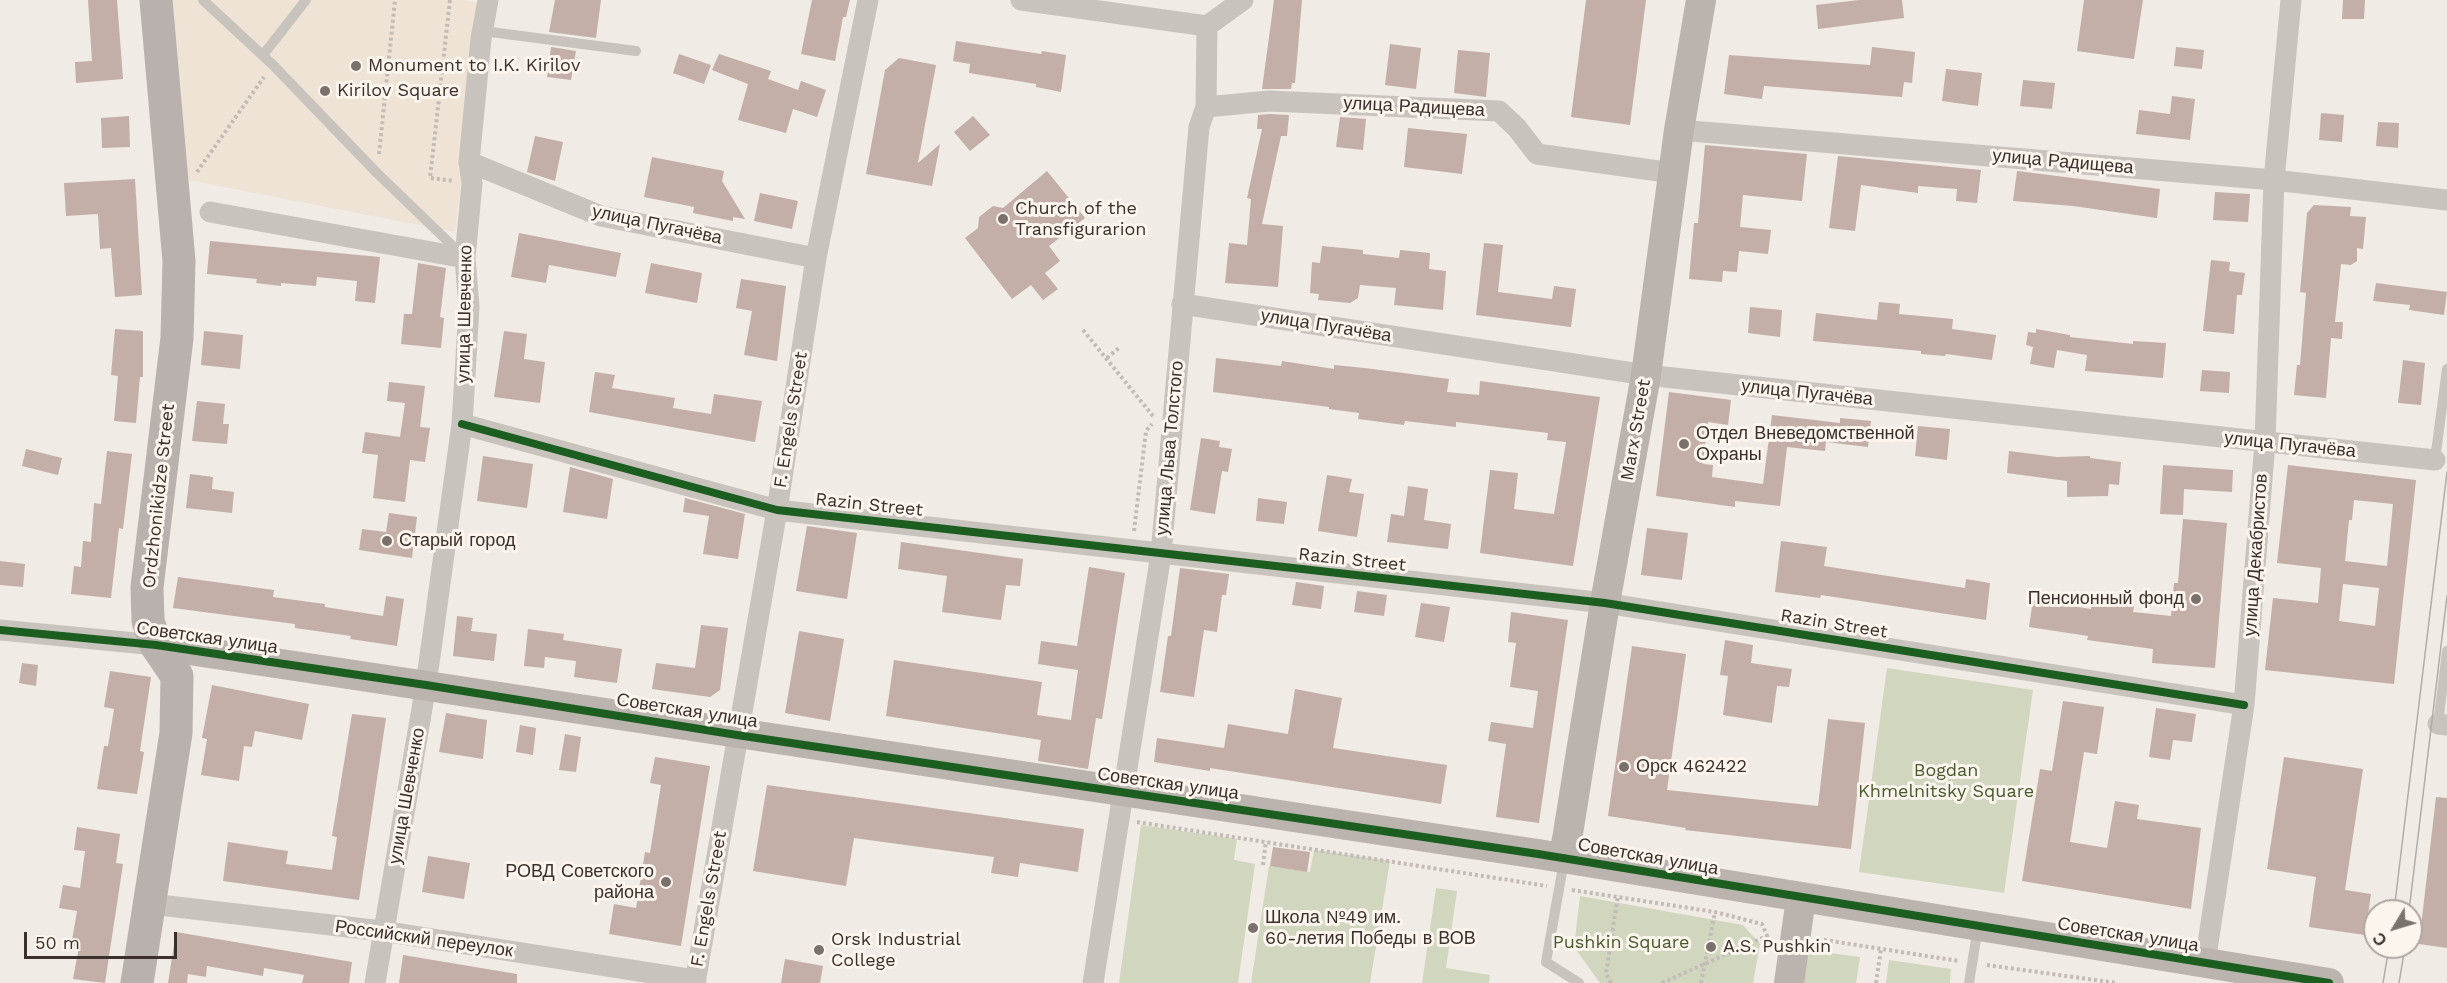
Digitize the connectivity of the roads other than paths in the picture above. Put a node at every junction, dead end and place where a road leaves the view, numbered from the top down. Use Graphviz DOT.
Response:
graph roads {
  1 [pos="156,0"];
  2 [pos="203,0"];
  3 [pos="306,0"];
  4 [pos="488,0"];
  5 [pos="868,0"];
  6 [pos="1021,0"];
  7 [pos="1243,0"];
  8 [pos="1701,0"];
  9 [pos="2291,0"];
  10 [pos="1207,26"];
  11 [pos="483,31"];
  12 [pos="636,51"];
  13 [pos="263,55"];
  14 [pos="1206,107"];
  15 [pos="1679,130"];
  16 [pos="469,162"];
  17 [pos="1673,173"];
  18 [pos="2274,180"];
  19 [pos="2447,200"];
  20 [pos="210,212"];
  21 [pos="465,258"];
  22 [pos="816,258"];
  23 [pos="1182,304"];
  24 [pos="2447,369"];
  25 [pos="1646,375"];
  26 [pos="462,424"];
  27 [pos="2265,442"];
  28 [pos="2435,460"];
  29 [pos="777,510"];
  30 [pos="1161,554"];
  31 [pos="1605,603"];
  32 [pos="0,630"];
  33 [pos="156,645"];
  34 [pos="2447,651"];
  35 [pos="426,685"];
  36 [pos="2244,705"];
  37 [pos="2443,724"];
  38 [pos="737,735"];
  39 [pos="1121,806"];
  40 [pos="1564,858"];
  41 [pos="1801,898"];
  42 [pos="151,904"];
  43 [pos="1978,926"];
  44 [pos="382,931"];
  45 [pos="2205,963"];
  46 [pos="695,981"];
  47 [pos="137,983"];
  48 [pos="375,983"];
  49 [pos="1093,983"];
  50 [pos="1580,983"];
  51 [pos="1789,983"];
  52 [pos="1969,983"];
  53 [pos="2329,983"];
  1 -- 33 [label="main road, Ordzhonikidze Street"];
  2 -- 13 [label="lane"];
  3 -- 13 [label="lane"];
  4 -- 11 [label="street, улица Шевченко"];
  5 -- 22 [label="street, F. Engels Street"];
  6 -- 10 [label="street"];
  7 -- 10 [label="street"];
  8 -- 15 [label="street, Marx Street"];
  9 -- 18 [label="street, улица Декабристов"];
  10 -- 14 [label="street, улица Льва Толстого"];
  11 -- 12 [label="lane"];
  11 -- 16 [label="street, улица Шевченко"];
  13 -- 21 [label="lane"];
  14 -- 17 [label="street, улица Радищева"];
  14 -- 23 [label="street, улица Льва Толстого"];
  15 -- 17 [label="street, Marx Street"];
  15 -- 18 [label="street, улица Радищева"];
  16 -- 21 [label="street, улица Шевченко"];
  16 -- 22 [label="street, улица Пугачёва"];
  17 -- 25 [label="street, Marx Street"];
  18 -- 19 [label="street, улица Радищева"];
  18 -- 27 [label="street, улица Декабристов"];
  20 -- 21 [label="street"];
  21 -- 26 [label="street, улица Шевченко"];
  22 -- 29 [label="street, F. Engels Street"];
  23 -- 25 [label="street, улица Пугачёва"];
  23 -- 30 [label="street, улица Льва Толстого"];
  24 -- 28 [label="lane"];
  25 -- 27 [label="street, улица Пугачёва"];
  25 -- 31 [label="street, Marx Street"];
  26 -- 29 [label="street, Razin Street"];
  26 -- 35 [label="street, улица Шевченко"];
  27 -- 28 [label="street, улица Пугачёва"];
  27 -- 36 [label="street, улица Декабристов"];
  29 -- 30 [label="street, Razin Street"];
  29 -- 38 [label="street, F. Engels Street"];
  30 -- 31 [label="street, Razin Street"];
  30 -- 39 [label="street, улица Льва Толстого"];
  31 -- 36 [label="street, Razin Street"];
  31 -- 40 [label="street, Marx Street"];
  32 -- 33 [label="street, Советская улица"];
  33 -- 35 [label="street, Советская улица"];
  33 -- 42 [label="main road, Ordzhonikidze Street"];
  34 -- 37 [label="lane"];
  35 -- 38 [label="street, Советская улица"];
  35 -- 44 [label="street, улица Шевченко"];
  36 -- 45 [label="street, улица Декабристов"];
  38 -- 39 [label="street, Советская улица"];
  38 -- 46 [label="street, F. Engels Street"];
  39 -- 40 [label="street, Советская улица"];
  39 -- 49 [label="street, улица Льва Толстого"];
  40 -- 41 [label="street, Советская улица"];
  40 -- 50 [label="lane"];
  41 -- 43 [label="street, Советская улица"];
  41 -- 51 [label="street"];
  42 -- 44 [label="street, Российский переулок"];
  42 -- 47 [label="main road, Ordzhonikidze Street"];
  43 -- 45 [label="street, Советская улица"];
  43 -- 52 [label="lane"];
  44 -- 46 [label="street, Российский переулок"];
  44 -- 48 [label="street, улица Шевченко"];
  45 -- 53 [label="street, Советская улица"];
}
